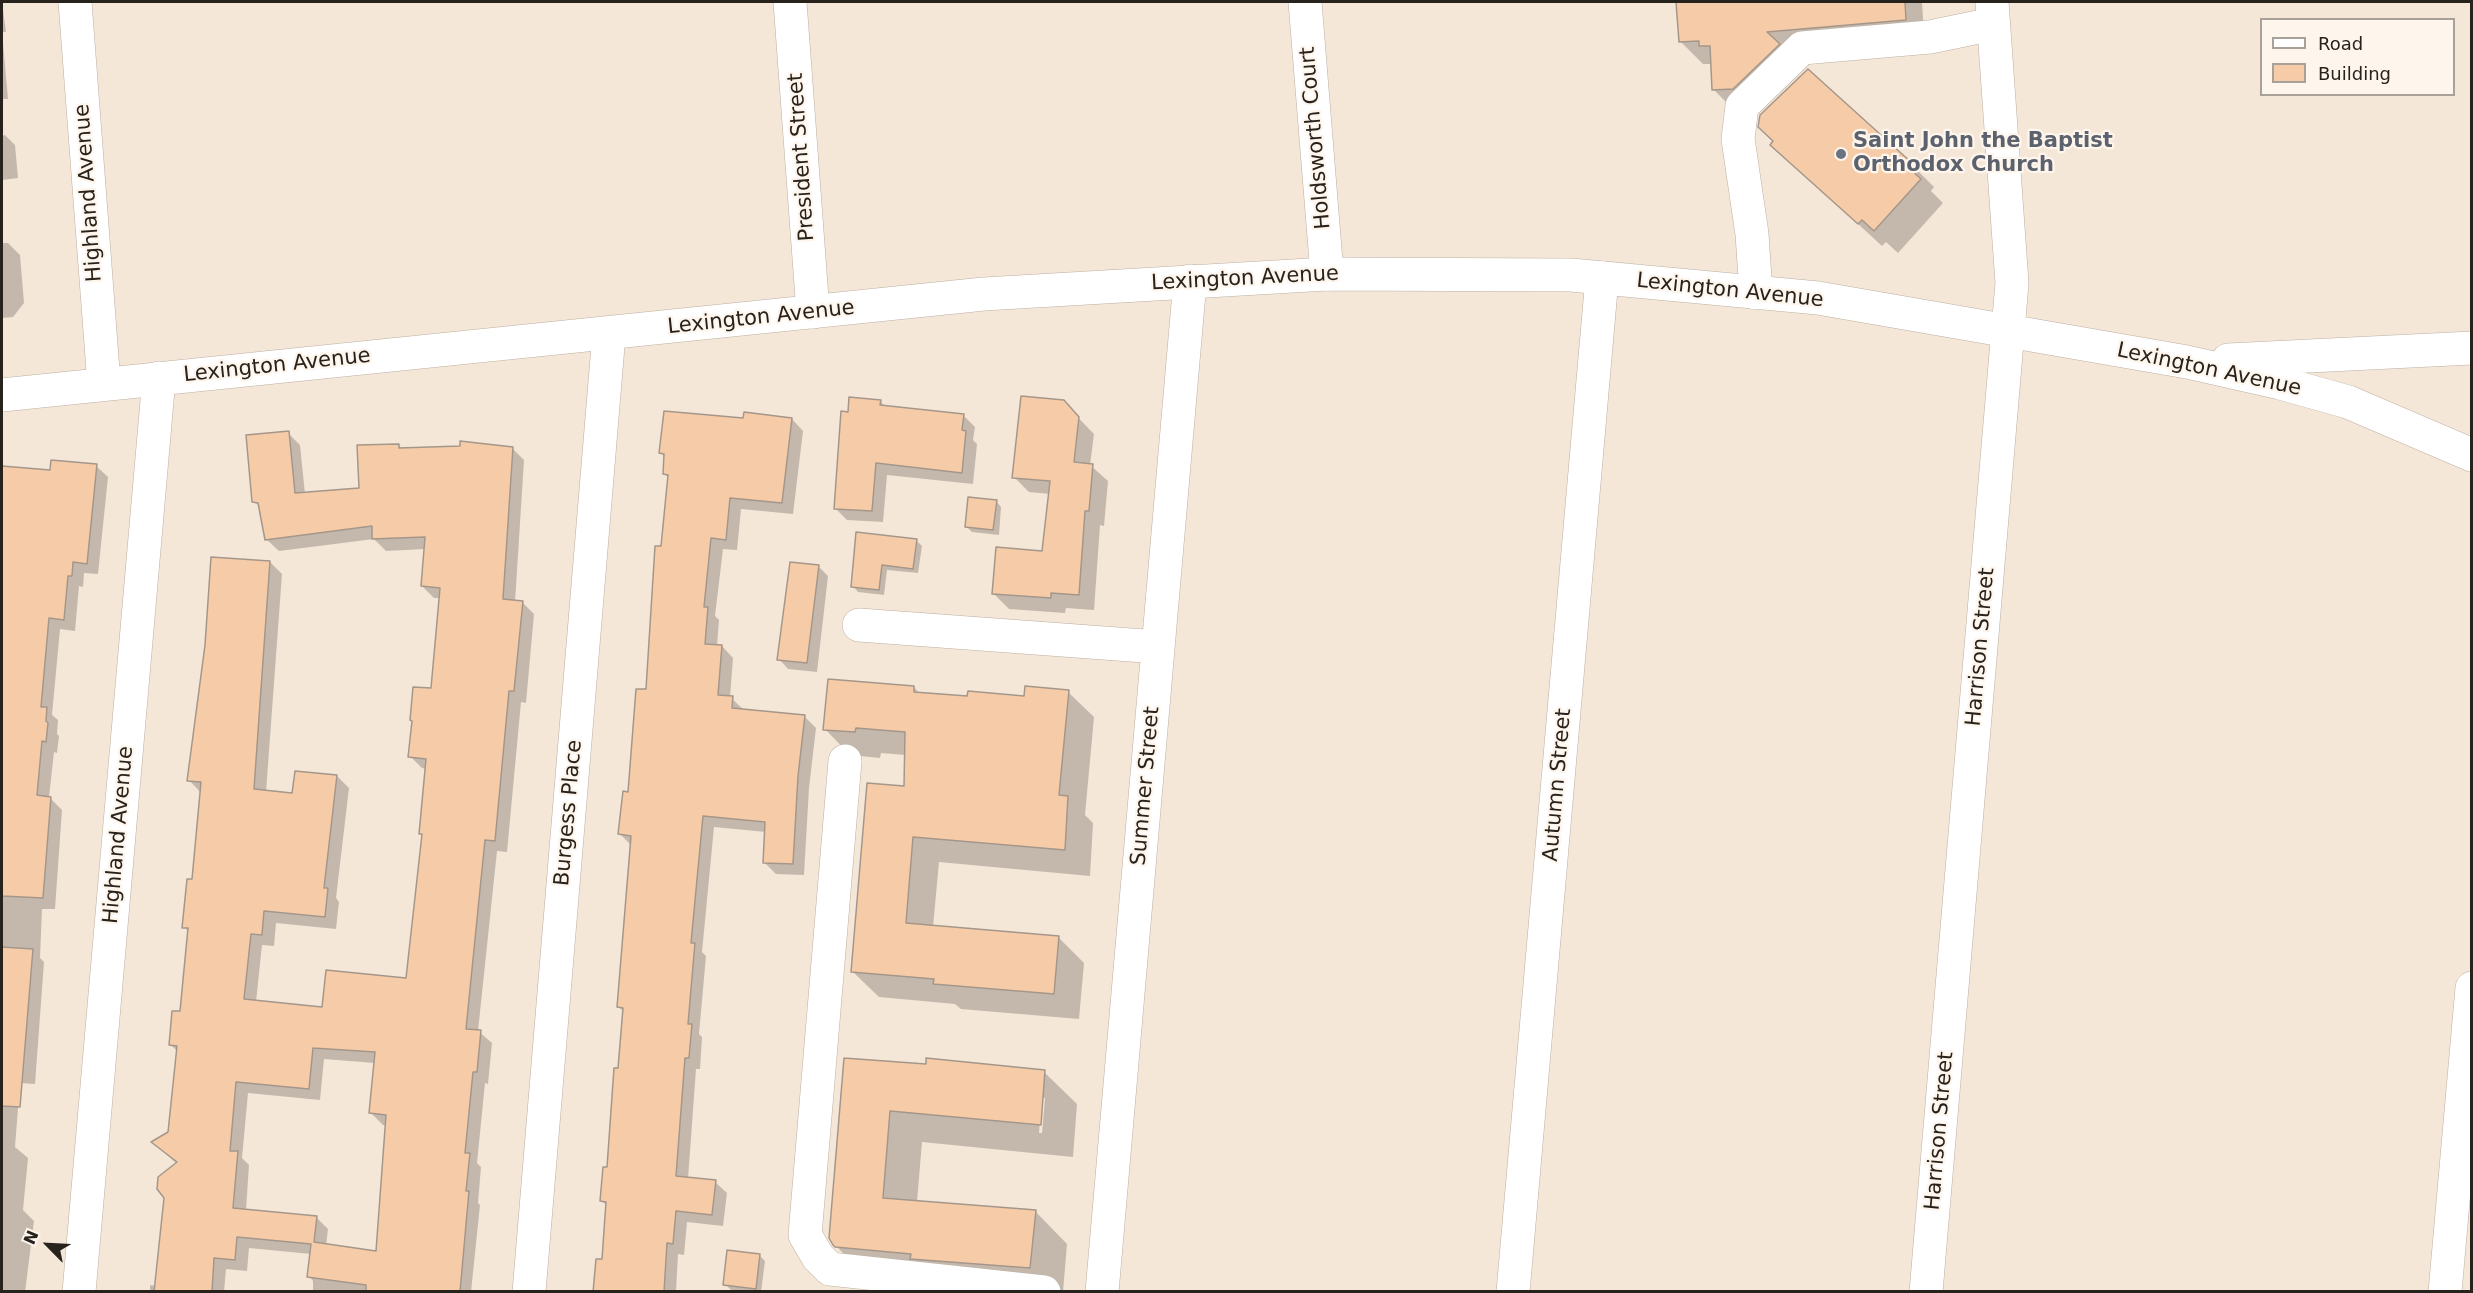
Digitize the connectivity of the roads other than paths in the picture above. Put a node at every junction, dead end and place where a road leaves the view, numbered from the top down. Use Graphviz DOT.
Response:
graph roads {
  1 [pos="75,2"];
  2 [pos="790,2"];
  3 [pos="1305,2"];
  4 [pos="1992,13"];
  5 [pos="1327,274"];
  6 [pos="1602,278"];
  7 [pos="1190,281"];
  8 [pos="1756,293"];
  9 [pos="813,312"];
  10 [pos="2008,331"];
  11 [pos="609,333"];
  12 [pos="2472,348"];
  13 [pos="2187,362"];
  14 [pos="159,378"];
  15 [pos="104,384"];
  16 [pos="2,395"];
  17 [pos="2472,455"];
  18 [pos="859,626"];
  19 [pos="1158,647"];
  20 [pos="845,761"];
  21 [pos="2472,988"];
  22 [pos="80,1292"];
  23 [pos="529,1292"];
  24 [pos="1044,1292"];
  25 [pos="1102,1292"];
  26 [pos="1513,1292"];
  27 [pos="1926,1292"];
  28 [pos="2445,1292"];
  1 -- 15 [label="street, Highland Avenue"];
  2 -- 9 [label="street, President Street"];
  3 -- 5 [label="street, Holdsworth Court"];
  4 -- 8 [label="street"];
  4 -- 10 [label="street, Harrison Street"];
  5 -- 6 [label="street, Lexington Avenue"];
  5 -- 7 [label="street, Lexington Avenue"];
  6 -- 8 [label="street, Lexington Avenue"];
  6 -- 26 [label="street, Autumn Street"];
  7 -- 9 [label="street, Lexington Avenue"];
  7 -- 19 [label="street, Summer Street"];
  8 -- 10 [label="street, Lexington Avenue"];
  9 -- 11 [label="street, Lexington Avenue"];
  10 -- 13 [label="street, Lexington Avenue"];
  10 -- 27 [label="street, Harrison Street"];
  11 -- 14 [label="street, Lexington Avenue"];
  11 -- 23 [label="street, Burgess Place"];
  12 -- 13 [label="street"];
  13 -- 17 [label="street, Lexington Avenue"];
  14 -- 15 [label="street, Lexington Avenue"];
  14 -- 22 [label="street, Highland Avenue"];
  15 -- 16 [label="street, Lexington Avenue"];
  18 -- 19 [label="street"];
  19 -- 25 [label="street, Summer Street"];
  20 -- 24 [label="street"];
  21 -- 28 [label="street"];
}
